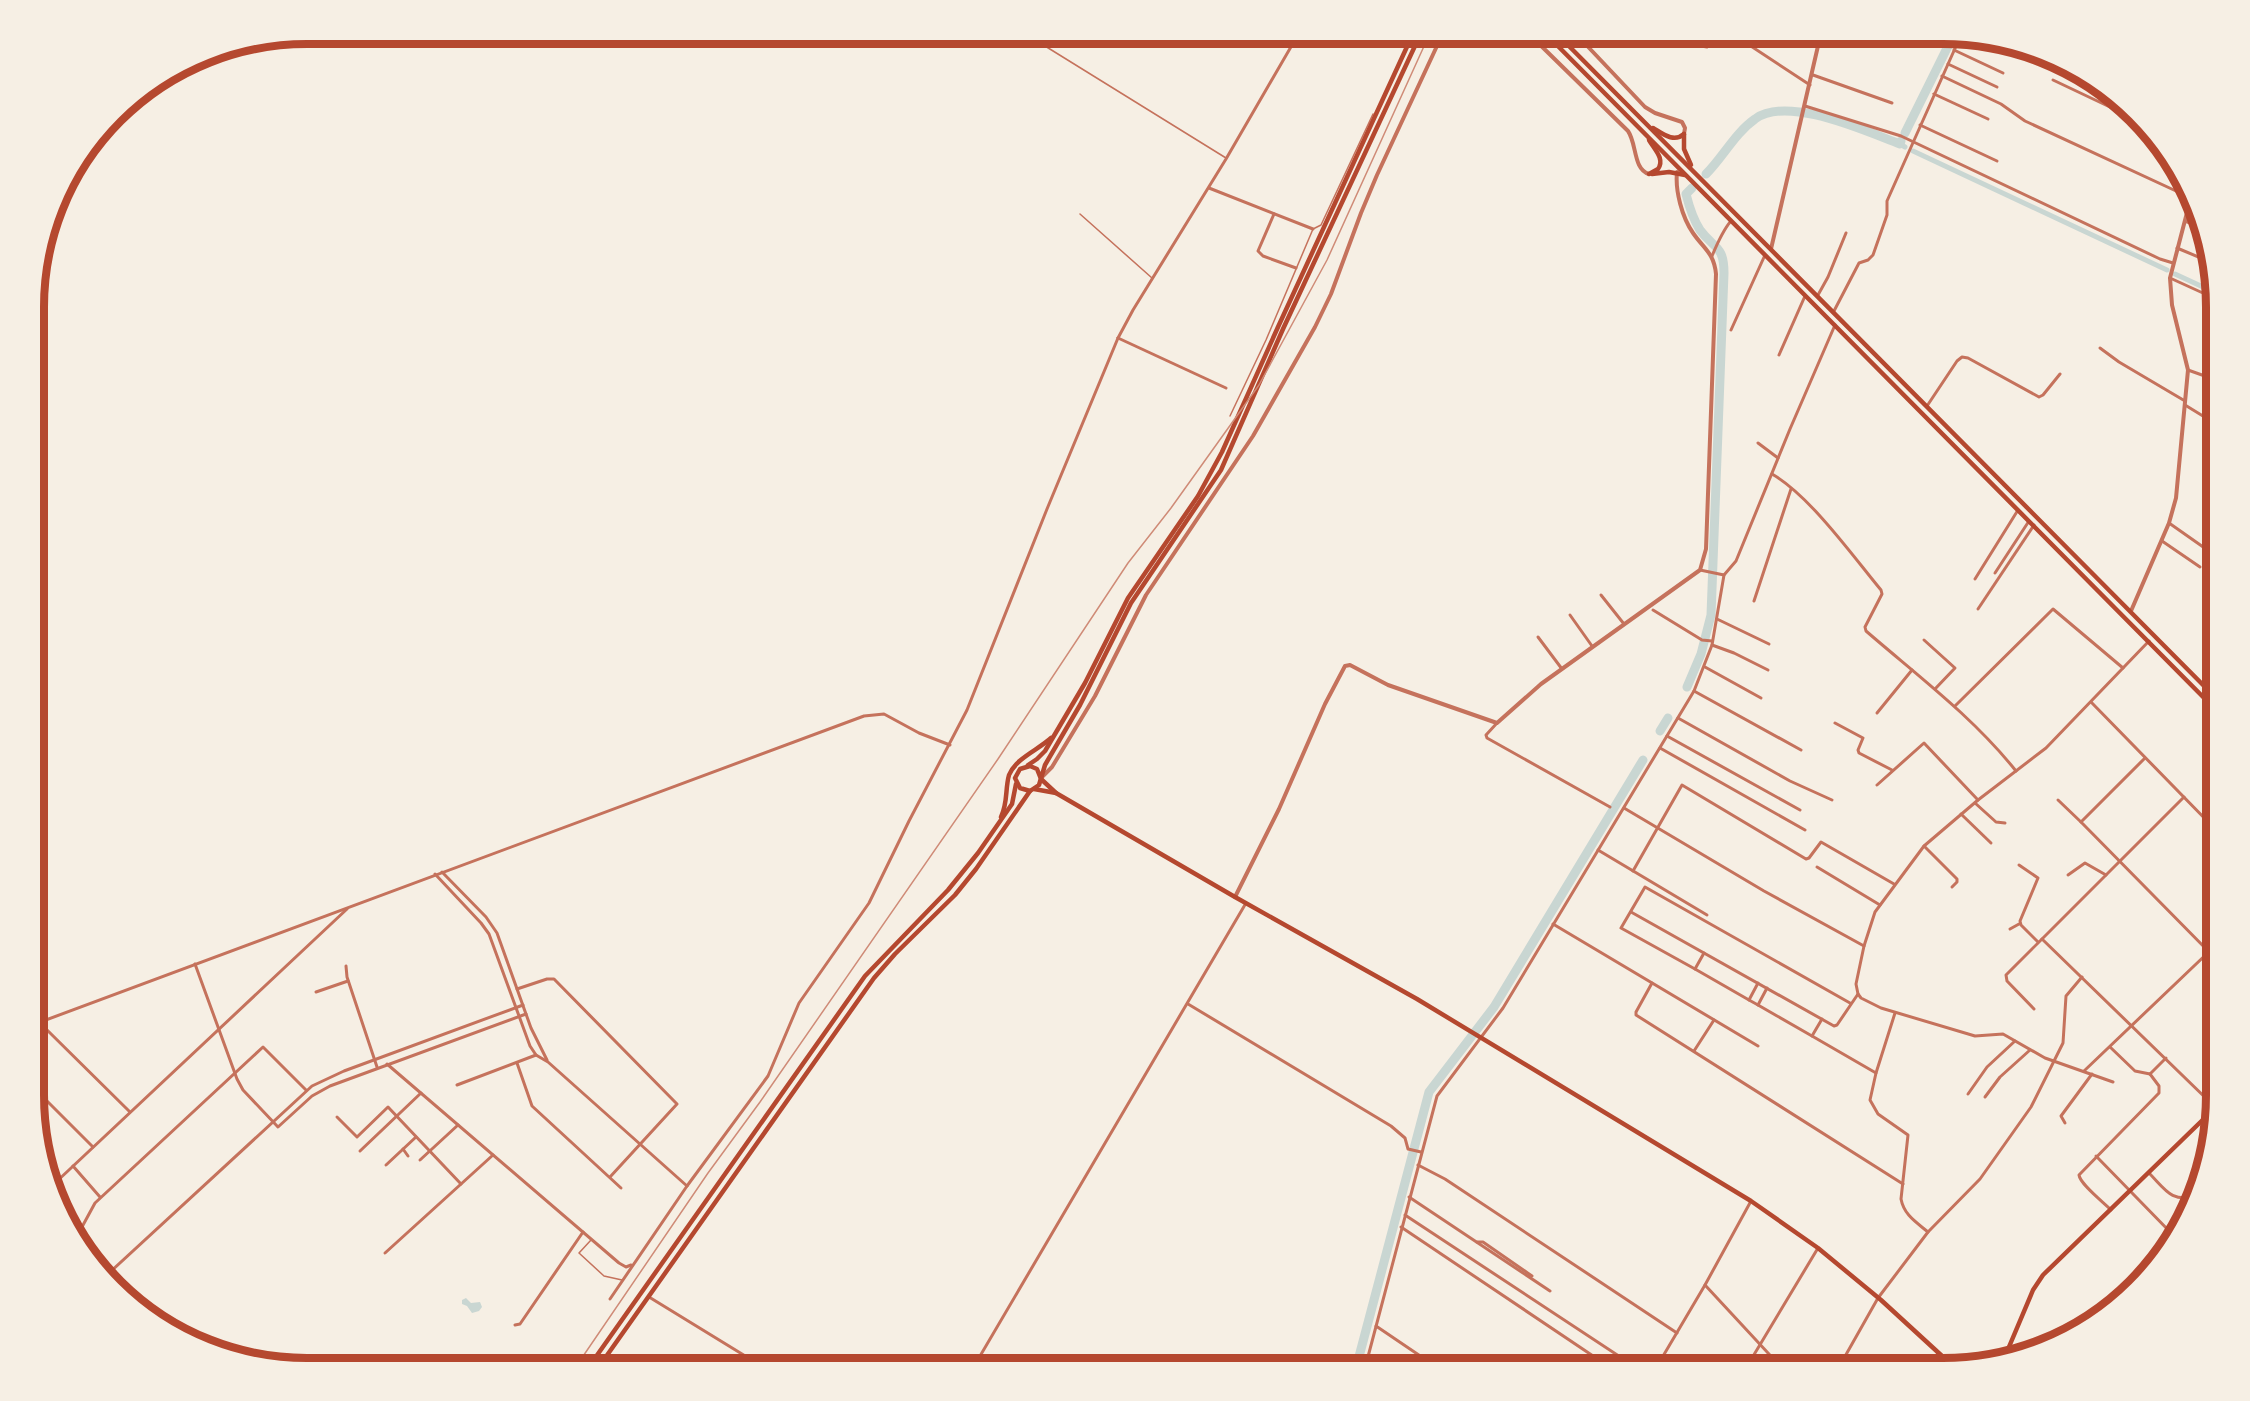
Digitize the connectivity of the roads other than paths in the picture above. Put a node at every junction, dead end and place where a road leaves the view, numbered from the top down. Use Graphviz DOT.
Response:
graph roads {
  1 [pos="1042,44"];
  2 [pos="1293,44"];
  3 [pos="1408,44"];
  4 [pos="1415,44"];
  5 [pos="1438,44"];
  6 [pos="1539,44"];
  7 [pos="1556,44"];
  8 [pos="1567,44"];
  9 [pos="1585,44"];
  10 [pos="1748,44"];
  11 [pos="1819,44"];
  12 [pos="1957,44"];
  13 [pos="1954,50"];
  14 [pos="1948,64"];
  15 [pos="2003,73"];
  16 [pos="1813,75"];
  17 [pos="1942,76"];
  18 [pos="2053,80"];
  19 [pos="1810,85"];
  20 [pos="1997,87"];
  21 [pos="1934,94"];
  22 [pos="1892,103"];
  23 [pos="1805,106"];
  24 [pos="2121,112"];
  25 [pos="1376,118"];
  26 [pos="1988,119"];
  27 [pos="1648,125"];
  28 [pos="1919,125"];
  29 [pos="1643,131"];
  30 [pos="1684,134"];
  31 [pos="1912,142"];
  32 [pos="1226,159"];
  33 [pos="1997,161"];
  34 [pos="1677,172"];
  35 [pos="1694,172"];
  36 [pos="1649,174"];
  37 [pos="1690,178"];
  38 [pos="1209,188"];
  39 [pos="2182,197"];
  40 [pos="2188,210"];
  41 [pos="1274,213"];
  42 [pos="1080,214"];
  43 [pos="2185,220"];
  44 [pos="1731,221"];
  45 [pos="2194,224"];
  46 [pos="1313,229"];
  47 [pos="1846,233"];
  48 [pos="2177,248"];
  49 [pos="1771,249"];
  50 [pos="1765,255"];
  51 [pos="1712,256"];
  52 [pos="2202,258"];
  53 [pos="2173,263"];
  54 [pos="1296,268"];
  55 [pos="2170,278"];
  56 [pos="1152,279"];
  57 [pos="2206,294"];
  58 [pos="1818,295"];
  59 [pos="1805,296"];
  60 [pos="1834,311"];
  61 [pos="1835,325"];
  62 [pos="1731,330"];
  63 [pos="1118,338"];
  64 [pos="2100,348"];
  65 [pos="1779,355"];
  66 [pos="2188,370"];
  67 [pos="2060,374"];
  68 [pos="2206,376"];
  69 [pos="1226,388"];
  70 [pos="2185,403"];
  71 [pos="1927,406"];
  72 [pos="1230,416"];
  73 [pos="2206,417"];
  74 [pos="1758,443"];
  75 [pos="1778,458"];
  76 [pos="1771,473"];
  77 [pos="1792,488"];
  78 [pos="2018,510"];
  79 [pos="2029,521"];
  80 [pos="2169,524"];
  81 [pos="2034,525"];
  82 [pos="2162,541"];
  83 [pos="2206,549"];
  84 [pos="2200,567"];
  85 [pos="1700,570"];
  86 [pos="1995,573"];
  87 [pos="1724,575"];
  88 [pos="1975,579"];
  89 [pos="1601,595"];
  90 [pos="1754,601"];
  91 [pos="1978,609"];
  92 [pos="1653,610"];
  93 [pos="2131,611"];
  94 [pos="1570,615"];
  95 [pos="1717,619"];
  96 [pos="1624,624"];
  97 [pos="1538,638"];
  98 [pos="1924,640"];
  99 [pos="2149,641"];
  100 [pos="1712,643"];
  101 [pos="1769,644"];
  102 [pos="1592,646"];
  103 [pos="1705,667"];
  104 [pos="2123,668"];
  105 [pos="1562,669"];
  106 [pos="1095,670"];
  107 [pos="1768,670"];
  108 [pos="1911,670"];
  109 [pos="2206,688"];
  110 [pos="1935,689"];
  111 [pos="1694,691"];
  112 [pos="1761,698"];
  113 [pos="2206,700"];
  114 [pos="2091,702"];
  115 [pos="1955,706"];
  116 [pos="1877,713"];
  117 [pos="1678,718"];
  118 [pos="1497,723"];
  119 [pos="1835,723"];
  120 [pos="1059,729"];
  121 [pos="1667,736"];
  122 [pos="950,745"];
  123 [pos="1660,748"];
  124 [pos="1801,750"];
  125 [pos="2145,758"];
  126 [pos="1026,766"];
  127 [pos="1892,770"];
  128 [pos="2016,771"];
  129 [pos="1041,778"];
  130 [pos="1016,782"];
  131 [pos="1877,785"];
  132 [pos="1032,790"];
  133 [pos="1056,792"];
  134 [pos="2184,797"];
  135 [pos="1978,800"];
  136 [pos="2058,800"];
  137 [pos="1832,801"];
  138 [pos="1975,803"];
  139 [pos="1610,807"];
  140 [pos="1624,808"];
  141 [pos="1800,810"];
  142 [pos="1961,814"];
  143 [pos="2206,820"];
  144 [pos="2081,822"];
  145 [pos="2005,823"];
  146 [pos="1658,829"];
  147 [pos="1805,830"];
  148 [pos="989,837"];
  149 [pos="1991,843"];
  150 [pos="1924,846"];
  151 [pos="1598,850"];
  152 [pos="2120,861"];
  153 [pos="2019,865"];
  154 [pos="1817,867"];
  155 [pos="1633,871"];
  156 [pos="442,872"];
  157 [pos="435,874"];
  158 [pos="2068,875"];
  159 [pos="2106,875"];
  160 [pos="1894,884"];
  161 [pos="1952,887"];
  162 [pos="1235,897"];
  163 [pos="1246,903"];
  164 [pos="1880,904"];
  165 [pos="348,907"];
  166 [pos="1630,912"];
  167 [pos="1707,915"];
  168 [pos="2020,923"];
  169 [pos="1553,924"];
  170 [pos="2010,929"];
  171 [pos="2042,939"];
  172 [pos="2038,942"];
  173 [pos="1864,946"];
  174 [pos="2206,948"];
  175 [pos="1704,953"];
  176 [pos="2206,956"];
  177 [pos="195,964"];
  178 [pos="346,966"];
  179 [pos="1695,969"];
  180 [pos="2082,976"];
  181 [pos="348,981"];
  182 [pos="1652,983"];
  183 [pos="1758,983"];
  184 [pos="1767,988"];
  185 [pos="517,989"];
  186 [pos="316,992"];
  187 [pos="1858,994"];
  188 [pos="1749,1000"];
  189 [pos="1850,1003"];
  190 [pos="1188,1004"];
  191 [pos="523,1005"];
  192 [pos="1758,1005"];
  193 [pos="515,1008"];
  194 [pos="2034,1009"];
  195 [pos="1895,1013"];
  196 [pos="526,1014"];
  197 [pos="518,1017"];
  198 [pos="1822,1019"];
  199 [pos="1714,1020"];
  200 [pos="44,1021"];
  201 [pos="2133,1025"];
  202 [pos="45,1028"];
  203 [pos="219,1029"];
  204 [pos="436,1031"];
  205 [pos="437,1036"];
  206 [pos="1812,1036"];
  207 [pos="1480,1038"];
  208 [pos="2015,1041"];
  209 [pos="1758,1046"];
  210 [pos="2110,1047"];
  211 [pos="2030,1050"];
  212 [pos="1694,1052"];
  213 [pos="536,1055"];
  214 [pos="2166,1058"];
  215 [pos="375,1059"];
  216 [pos="2055,1061"];
  217 [pos="548,1062"];
  218 [pos="517,1063"];
  219 [pos="387,1064"];
  220 [pos="378,1067"];
  221 [pos="2084,1071"];
  222 [pos="1876,1072"];
  223 [pos="235,1073"];
  224 [pos="2093,1074"];
  225 [pos="2150,1074"];
  226 [pos="2112,1082"];
  227 [pos="457,1085"];
  228 [pos="306,1090"];
  229 [pos="421,1093"];
  230 [pos="1968,1094"];
  231 [pos="1985,1097"];
  232 [pos="44,1098"];
  233 [pos="2206,1098"];
  234 [pos="130,1112"];
  235 [pos="396,1116"];
  236 [pos="337,1117"];
  237 [pos="2205,1118"];
  238 [pos="273,1121"];
  239 [pos="2065,1123"];
  240 [pos="458,1125"];
  241 [pos="416,1137"];
  242 [pos="640,1144"];
  243 [pos="93,1147"];
  244 [pos="403,1149"];
  245 [pos="360,1151"];
  246 [pos="430,1151"];
  247 [pos="1420,1152"];
  248 [pos="493,1155"];
  249 [pos="408,1156"];
  250 [pos="2096,1156"];
  251 [pos="420,1160"];
  252 [pos="386,1165"];
  253 [pos="1418,1165"];
  254 [pos="73,1166"];
  255 [pos="2149,1173"];
  256 [pos="610,1177"];
  257 [pos="58,1181"];
  258 [pos="461,1184"];
  259 [pos="1903,1184"];
  260 [pos="687,1186"];
  261 [pos="621,1188"];
  262 [pos="2130,1191"];
  263 [pos="100,1197"];
  264 [pos="1409,1197"];
  265 [pos="2185,1198"];
  266 [pos="1751,1201"];
  267 [pos="2111,1210"];
  268 [pos="1405,1214"];
  269 [pos="1401,1227"];
  270 [pos="81,1229"];
  271 [pos="2168,1231"];
  272 [pos="583,1232"];
  273 [pos="1928,1232"];
  274 [pos="591,1240"];
  275 [pos="1477,1242"];
  276 [pos="1818,1248"];
  277 [pos="385,1253"];
  278 [pos="632,1265"];
  279 [pos="111,1271"];
  280 [pos="1532,1276"];
  281 [pos="621,1280"];
  282 [pos="1705,1285"];
  283 [pos="1550,1291"];
  284 [pos="648,1297"];
  285 [pos="1878,1298"];
  286 [pos="610,1299"];
  287 [pos="515,1325"];
  288 [pos="1376,1326"];
  289 [pos="1677,1333"];
  290 [pos="1760,1344"];
  291 [pos="2008,1350"];
  292 [pos="1938,1353"];
  293 [pos="595,1358"];
  294 [pos="605,1358"];
  295 [pos="749,1358"];
  296 [pos="979,1358"];
  297 [pos="1368,1358"];
  298 [pos="1423,1358"];
  299 [pos="1596,1358"];
  300 [pos="1622,1358"];
  301 [pos="1662,1358"];
  302 [pos="1752,1358"];
  303 [pos="1773,1358"];
  304 [pos="1844,1358"];
  305 [pos="1935,1358"];
  306 [pos="1944,1358"];
  1 -- 32 [label="lane"];
  2 -- 32 [label="street"];
  3 -- 25 [label="main road"];
  4 -- 25 [label="main road"];
  5 -- 129 [label="street"];
  6 -- 36 [label="street"];
  7 -- 29 [label="main road"];
  8 -- 27 [label="main road"];
  9 -- 30 [label="street"];
  10 -- 19 [label="street"];
  11 -- 16 [label="street"];
  12 -- 13 [label="street"];
  13 -- 14 [label="street"];
  13 -- 15 [label="street"];
  14 -- 17 [label="street"];
  14 -- 20 [label="street"];
  16 -- 19 [label="street"];
  16 -- 22 [label="street"];
  17 -- 21 [label="street"];
  17 -- 39 [label="street"];
  18 -- 24 [label="street"];
  19 -- 23 [label="street"];
  21 -- 26 [label="street"];
  21 -- 28 [label="street"];
  23 -- 31 [label="street"];
  23 -- 49 [label="street"];
  25 -- 46 [label="lane"];
  25 -- 106 [label="main road"];
  27 -- 30 [label="main road"];
  27 -- 35 [label="main road"];
  28 -- 31 [label="street"];
  28 -- 33 [label="street"];
  29 -- 36 [label="main road"];
  29 -- 37 [label="main road"];
  30 -- 35 [label="main road"];
  31 -- 53 [label="street"];
  31 -- 60 [label="street"];
  32 -- 38 [label="street"];
  34 -- 36 [label="main road"];
  34 -- 37 [label="main road"];
  34 -- 51 [label="street"];
  35 -- 49 [label="main road"];
  37 -- 44 [label="main road"];
  38 -- 41 [label="street"];
  38 -- 56 [label="street"];
  40 -- 43 [label="street"];
  41 -- 46 [label="street"];
  41 -- 54 [label="street"];
  42 -- 56 [label="lane"];
  43 -- 45 [label="street"];
  43 -- 48 [label="street"];
  44 -- 50 [label="main road"];
  44 -- 51 [label="street"];
  46 -- 54 [label="lane"];
  47 -- 58 [label="street"];
  48 -- 52 [label="street"];
  48 -- 53 [label="street"];
  49 -- 58 [label="main road"];
  50 -- 59 [label="main road"];
  50 -- 62 [label="street"];
  51 -- 85 [label="street"];
  53 -- 55 [label="street"];
  54 -- 72 [label="lane"];
  55 -- 57 [label="street"];
  55 -- 66 [label="street"];
  56 -- 63 [label="street"];
  58 -- 60 [label="main road"];
  59 -- 61 [label="main road"];
  59 -- 65 [label="street"];
  60 -- 71 [label="main road"];
  61 -- 75 [label="street"];
  61 -- 78 [label="main road"];
  63 -- 69 [label="street"];
  63 -- 122 [label="street"];
  64 -- 70 [label="street"];
  66 -- 68 [label="street"];
  66 -- 70 [label="street"];
  67 -- 71 [label="street"];
  70 -- 73 [label="street"];
  70 -- 80 [label="street"];
  71 -- 93 [label="main road"];
  74 -- 75 [label="street"];
  75 -- 76 [label="street"];
  76 -- 77 [label="street"];
  76 -- 87 [label="street"];
  77 -- 90 [label="street"];
  77 -- 108 [label="street"];
  78 -- 79 [label="main road"];
  78 -- 88 [label="street"];
  79 -- 81 [label="main road"];
  79 -- 86 [label="street"];
  80 -- 82 [label="street"];
  80 -- 83 [label="street"];
  81 -- 91 [label="street"];
  81 -- 99 [label="main road"];
  82 -- 84 [label="street"];
  82 -- 93 [label="street"];
  85 -- 87 [label="street"];
  85 -- 96 [label="street"];
  87 -- 95 [label="street"];
  89 -- 96 [label="street"];
  92 -- 100 [label="street"];
  93 -- 109 [label="main road"];
  94 -- 102 [label="street"];
  95 -- 100 [label="street"];
  95 -- 101 [label="street"];
  96 -- 102 [label="street"];
  97 -- 105 [label="street"];
  98 -- 110 [label="street"];
  99 -- 104 [label="street"];
  99 -- 113 [label="main road"];
  100 -- 103 [label="street"];
  100 -- 107 [label="street"];
  102 -- 105 [label="street"];
  103 -- 111 [label="street"];
  103 -- 112 [label="street"];
  104 -- 114 [label="street"];
  104 -- 115 [label="street"];
  105 -- 118 [label="street"];
  106 -- 120 [label="main road"];
  106 -- 129 [label="main road"];
  108 -- 110 [label="street"];
  108 -- 116 [label="street"];
  110 -- 115 [label="street"];
  111 -- 117 [label="street"];
  111 -- 124 [label="street"];
  114 -- 125 [label="street"];
  114 -- 128 [label="street"];
  115 -- 128 [label="street"];
  117 -- 121 [label="street"];
  117 -- 137 [label="street"];
  118 -- 139 [label="street"];
  118 -- 162 [label="street"];
  119 -- 127 [label="street"];
  120 -- 126 [label="main road"];
  120 -- 148 [label="main road"];
  121 -- 123 [label="street"];
  121 -- 141 [label="street"];
  122 -- 156 [label="street"];
  122 -- 260 [label="street"];
  123 -- 140 [label="street"];
  123 -- 147 [label="street"];
  125 -- 134 [label="street"];
  125 -- 144 [label="street"];
  126 -- 129 [label="main road"];
  126 -- 130 [label="main road"];
  127 -- 131 [label="street"];
  127 -- 135 [label="street"];
  128 -- 135 [label="street"];
  129 -- 132 [label="main road"];
  129 -- 133 [label="main road"];
  130 -- 132 [label="main road"];
  130 -- 148 [label="main road"];
  132 -- 133 [label="main road"];
  132 -- 284 [label="main road"];
  133 -- 162 [label="main road"];
  134 -- 143 [label="street"];
  134 -- 152 [label="street"];
  135 -- 138 [label="street"];
  136 -- 144 [label="street"];
  138 -- 142 [label="street"];
  138 -- 145 [label="street"];
  140 -- 146 [label="street"];
  140 -- 151 [label="street"];
  142 -- 149 [label="street"];
  142 -- 150 [label="street"];
  144 -- 152 [label="street"];
  146 -- 155 [label="street"];
  146 -- 160 [label="street"];
  146 -- 173 [label="street"];
  148 -- 293 [label="main road"];
  150 -- 160 [label="street"];
  150 -- 161 [label="street"];
  151 -- 155 [label="street"];
  151 -- 169 [label="street"];
  152 -- 159 [label="street"];
  152 -- 174 [label="street"];
  153 -- 168 [label="street"];
  154 -- 164 [label="street"];
  155 -- 167 [label="street"];
  156 -- 157 [label="street"];
  156 -- 185 [label="street"];
  157 -- 165 [label="street"];
  157 -- 193 [label="street"];
  158 -- 159 [label="street"];
  159 -- 171 [label="street"];
  160 -- 164 [label="street"];
  162 -- 163 [label="main road"];
  163 -- 190 [label="street"];
  163 -- 207 [label="main road"];
  164 -- 173 [label="street"];
  165 -- 177 [label="street"];
  165 -- 203 [label="street"];
  166 -- 175 [label="street"];
  166 -- 179 [label="street"];
  166 -- 189 [label="street"];
  168 -- 170 [label="street"];
  168 -- 172 [label="street"];
  169 -- 182 [label="street"];
  169 -- 207 [label="street"];
  171 -- 172 [label="street"];
  171 -- 180 [label="street"];
  172 -- 194 [label="street"];
  173 -- 187 [label="street"];
  175 -- 179 [label="street"];
  175 -- 183 [label="street"];
  176 -- 201 [label="street"];
  177 -- 200 [label="street"];
  177 -- 203 [label="street"];
  178 -- 181 [label="street"];
  179 -- 188 [label="street"];
  180 -- 201 [label="street"];
  180 -- 216 [label="street"];
  181 -- 186 [label="street"];
  181 -- 215 [label="street"];
  182 -- 199 [label="street"];
  182 -- 212 [label="street"];
  183 -- 184 [label="street"];
  183 -- 188 [label="street"];
  184 -- 192 [label="street"];
  184 -- 198 [label="street"];
  185 -- 191 [label="street"];
  185 -- 242 [label="street"];
  187 -- 189 [label="street"];
  187 -- 195 [label="street"];
  188 -- 192 [label="street"];
  189 -- 198 [label="street"];
  190 -- 247 [label="street"];
  190 -- 296 [label="street"];
  191 -- 193 [label="street"];
  191 -- 196 [label="street"];
  192 -- 206 [label="street"];
  193 -- 197 [label="street"];
  193 -- 205 [label="street"];
  195 -- 208 [label="street"];
  195 -- 222 [label="street"];
  196 -- 197 [label="street"];
  196 -- 217 [label="street"];
  197 -- 213 [label="street"];
  197 -- 219 [label="street"];
  198 -- 206 [label="street"];
  199 -- 209 [label="street"];
  199 -- 212 [label="street"];
  201 -- 210 [label="street"];
  201 -- 214 [label="street"];
  202 -- 234 [label="street"];
  203 -- 223 [label="street"];
  203 -- 234 [label="street"];
  204 -- 205 [label="street"];
  205 -- 215 [label="street"];
  206 -- 222 [label="street"];
  207 -- 247 [label="street"];
  207 -- 266 [label="main road"];
  208 -- 211 [label="street"];
  208 -- 230 [label="street"];
  210 -- 221 [label="street"];
  210 -- 225 [label="street"];
  211 -- 216 [label="street"];
  211 -- 231 [label="street"];
  212 -- 259 [label="street"];
  213 -- 217 [label="street"];
  213 -- 218 [label="street"];
  214 -- 225 [label="street"];
  214 -- 233 [label="street"];
  215 -- 220 [label="street"];
  215 -- 228 [label="street"];
  216 -- 221 [label="street"];
  216 -- 273 [label="street"];
  217 -- 242 [label="street"];
  218 -- 227 [label="street"];
  218 -- 256 [label="street"];
  219 -- 220 [label="street"];
  219 -- 229 [label="street"];
  220 -- 238 [label="street"];
  221 -- 224 [label="street"];
  222 -- 259 [label="street"];
  223 -- 228 [label="street"];
  223 -- 238 [label="street"];
  223 -- 263 [label="street"];
  224 -- 226 [label="street"];
  224 -- 239 [label="street"];
  225 -- 250 [label="street"];
  228 -- 238 [label="street"];
  229 -- 235 [label="street"];
  229 -- 240 [label="street"];
  232 -- 243 [label="street"];
  234 -- 243 [label="street"];
  235 -- 236 [label="street"];
  235 -- 241 [label="street"];
  235 -- 245 [label="street"];
  237 -- 255 [label="main road"];
  238 -- 279 [label="street"];
  240 -- 246 [label="street"];
  240 -- 248 [label="street"];
  241 -- 244 [label="street"];
  241 -- 246 [label="street"];
  242 -- 256 [label="street"];
  242 -- 260 [label="street"];
  243 -- 254 [label="street"];
  244 -- 249 [label="street"];
  244 -- 252 [label="street"];
  246 -- 251 [label="street"];
  246 -- 258 [label="street"];
  247 -- 253 [label="street"];
  248 -- 258 [label="street"];
  248 -- 272 [label="street"];
  250 -- 262 [label="street"];
  250 -- 267 [label="street"];
  253 -- 264 [label="street"];
  253 -- 289 [label="street"];
  254 -- 257 [label="street"];
  254 -- 263 [label="street"];
  255 -- 262 [label="main road"];
  255 -- 265 [label="street"];
  256 -- 261 [label="street"];
  258 -- 277 [label="street"];
  259 -- 273 [label="street"];
  260 -- 278 [label="street"];
  262 -- 267 [label="main road"];
  262 -- 271 [label="street"];
  263 -- 270 [label="street"];
  264 -- 268 [label="street"];
  264 -- 275 [label="street"];
  266 -- 276 [label="main road"];
  266 -- 282 [label="street"];
  267 -- 291 [label="main road"];
  268 -- 269 [label="street"];
  268 -- 300 [label="street"];
  269 -- 288 [label="street"];
  269 -- 299 [label="street"];
  272 -- 274 [label="street"];
  272 -- 287 [label="street"];
  273 -- 285 [label="street"];
  274 -- 278 [label="street"];
  274 -- 281 [label="lane"];
  275 -- 280 [label="street"];
  275 -- 283 [label="street"];
  276 -- 285 [label="main road"];
  276 -- 290 [label="street"];
  278 -- 281 [label="street"];
  281 -- 286 [label="street"];
  282 -- 289 [label="street"];
  282 -- 290 [label="street"];
  284 -- 294 [label="main road"];
  284 -- 295 [label="street"];
  285 -- 292 [label="main road"];
  285 -- 304 [label="street"];
  288 -- 297 [label="street"];
  288 -- 298 [label="street"];
  289 -- 301 [label="street"];
  290 -- 302 [label="street"];
  290 -- 303 [label="street"];
  292 -- 305 [label="street"];
  292 -- 306 [label="main road"];
}
